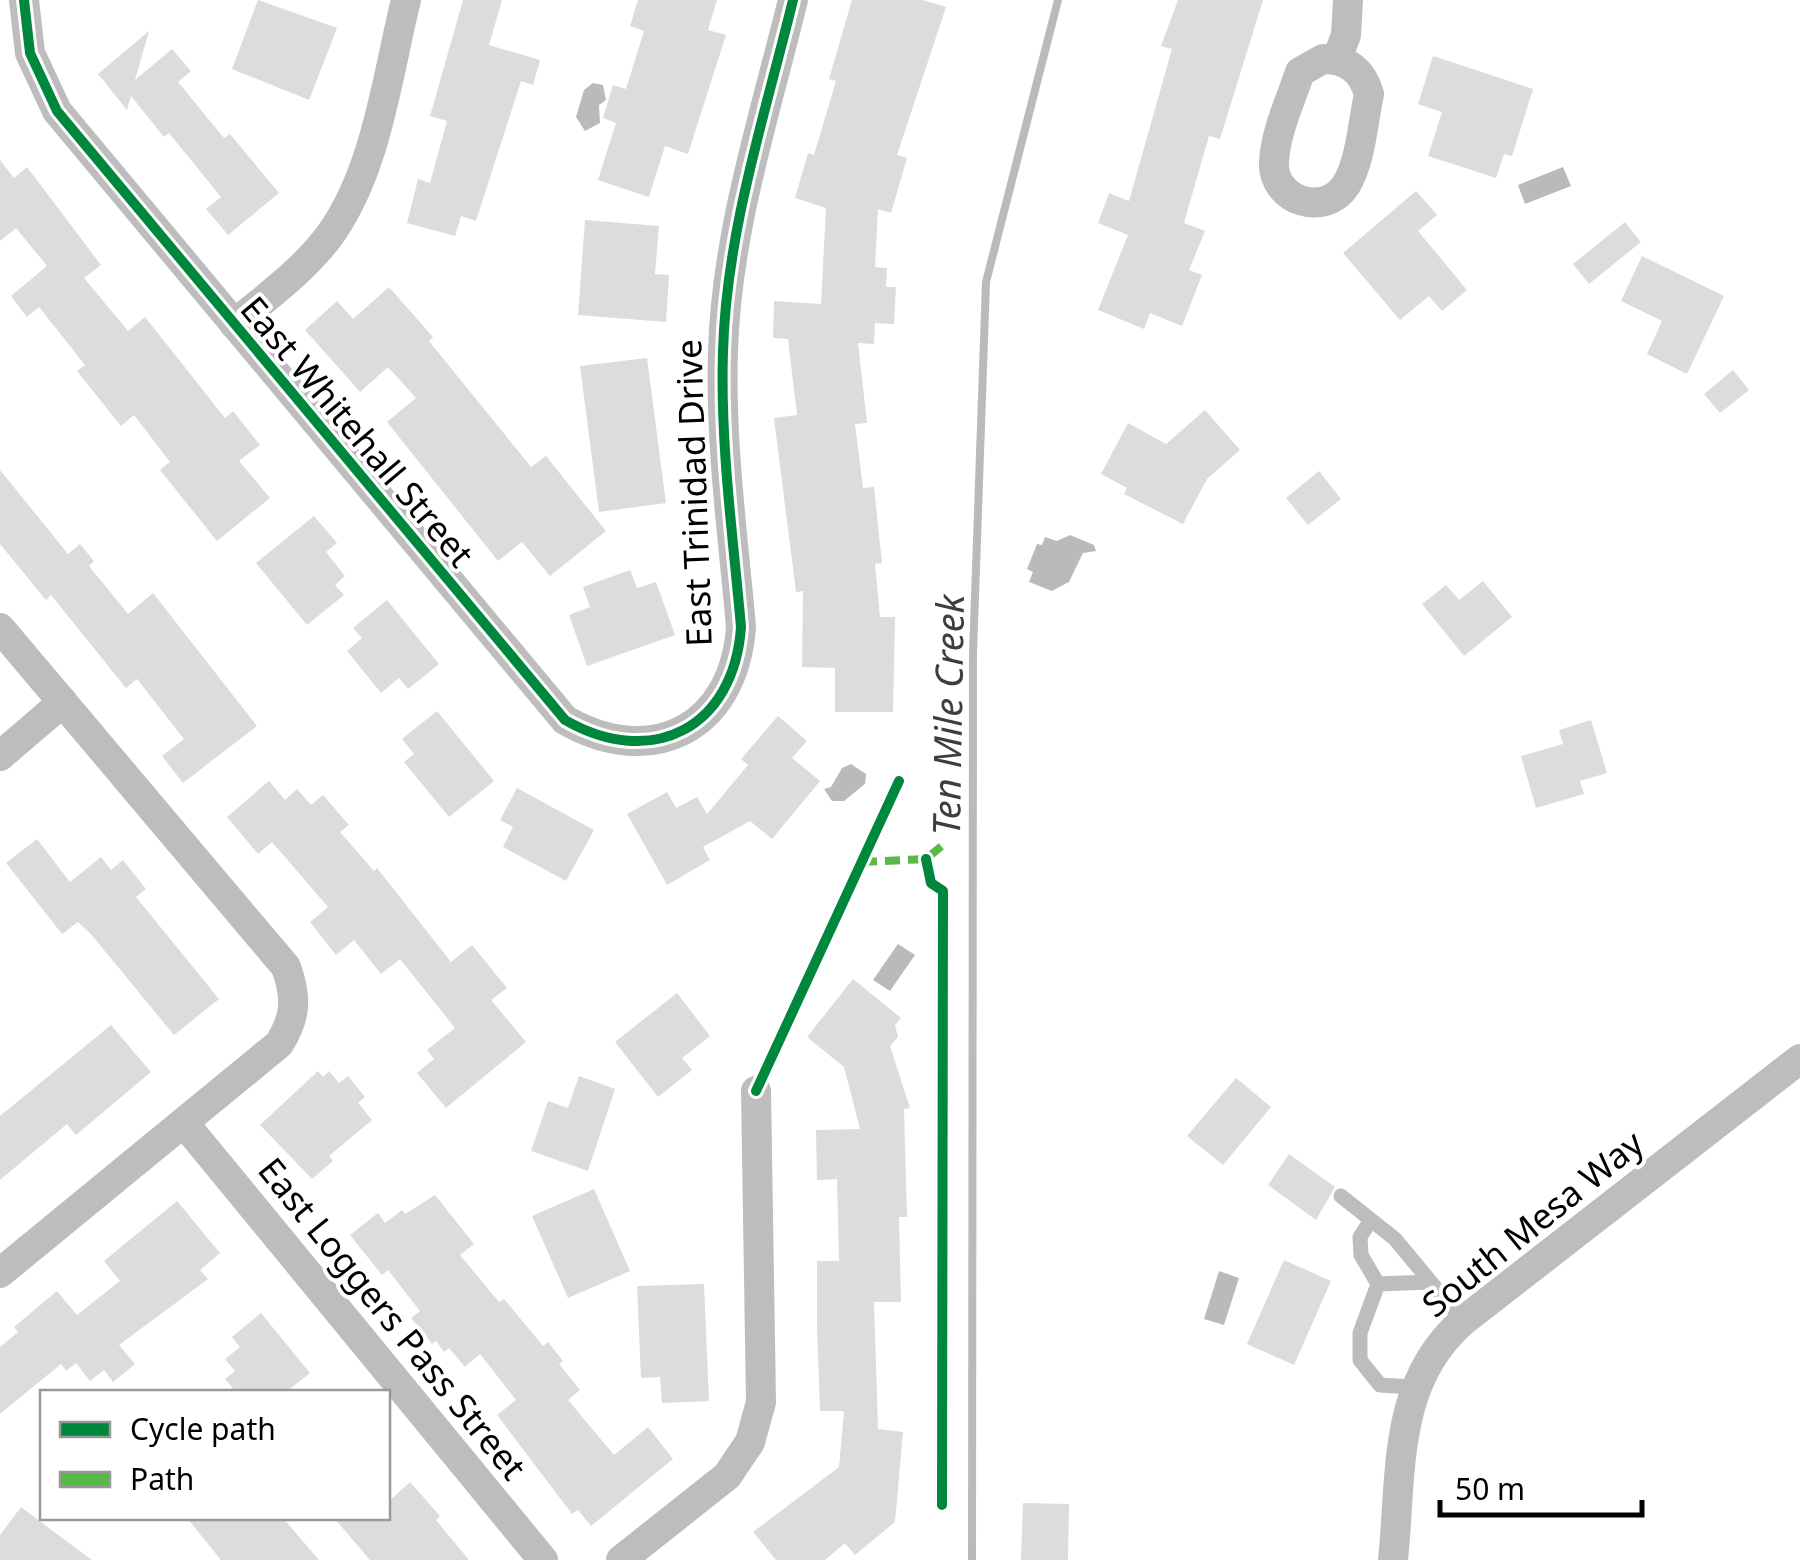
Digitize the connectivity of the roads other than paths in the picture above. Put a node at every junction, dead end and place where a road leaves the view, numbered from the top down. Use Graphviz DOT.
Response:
graph roads {
  1 [pos="24,0"];
  2 [pos="406,0"];
  3 [pos="793,0"];
  4 [pos="1348,0"];
  5 [pos="1336,59"];
  6 [pos="234,324"];
  7 [pos="0,628"];
  8 [pos="62,702"];
  9 [pos="684,731"];
  10 [pos="0,756"];
  11 [pos="1800,1058"];
  12 [pos="756,1091"];
  13 [pos="184,1122"];
  14 [pos="1341,1196"];
  15 [pos="1371,1220"];
  16 [pos="0,1274"];
  17 [pos="1430,1282"];
  18 [pos="1378,1284"];
  19 [pos="1463,1321"];
  20 [pos="1413,1387"];
  21 [pos="544,1560"];
  22 [pos="621,1560"];
  23 [pos="1393,1560"];
  1 -- 6 [label="street, East Whitehall Street"];
  2 -- 6 [label="street"];
  3 -- 9 [label="street, East Trinidad Drive"];
  4 -- 5 [label="street"];
  5 -- 5 [label="street"];
  6 -- 9 [label="street, East Whitehall Street"];
  7 -- 8 [label="street"];
  8 -- 10 [label="street"];
  8 -- 13 [label="street"];
  11 -- 19 [label="street, South Mesa Way"];
  12 -- 22 [label="street"];
  13 -- 16 [label="street"];
  13 -- 21 [label="street, East Loggers Pass Street"];
  14 -- 15 [label="lane"];
  15 -- 17 [label="lane"];
  15 -- 18 [label="lane"];
  17 -- 18 [label="lane"];
  17 -- 19 [label="lane"];
  18 -- 20 [label="lane"];
  19 -- 20 [label="street, South Mesa Way"];
  20 -- 23 [label="street, South Mesa Way"];
}
